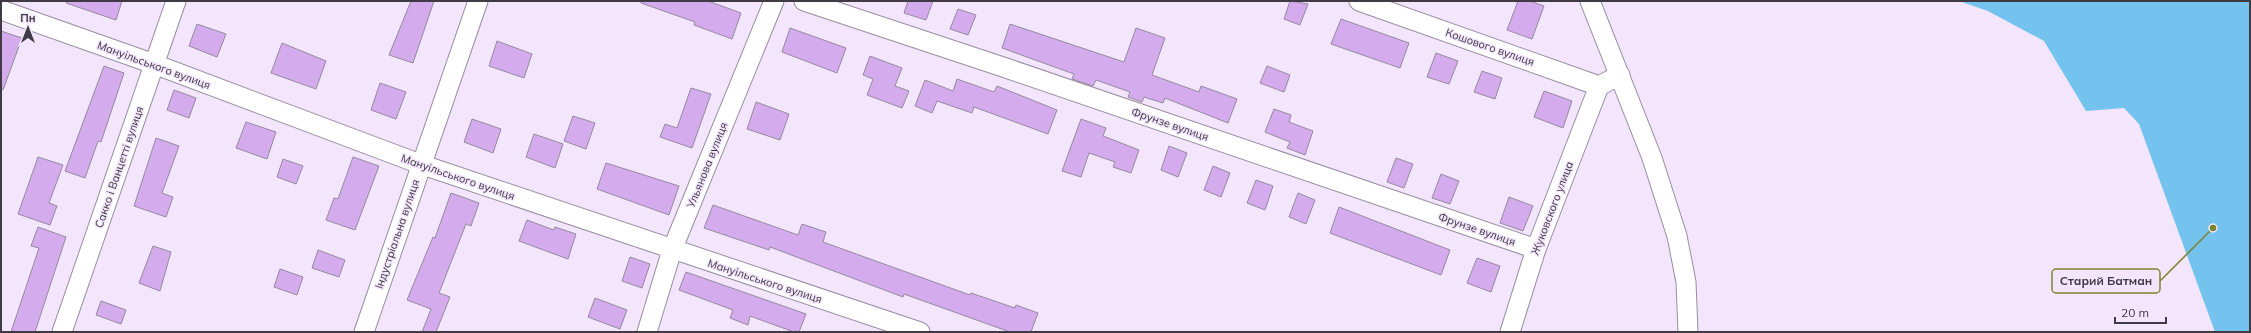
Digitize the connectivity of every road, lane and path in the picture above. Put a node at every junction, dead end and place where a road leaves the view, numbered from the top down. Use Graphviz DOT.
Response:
graph roads {
  1 [pos="176,1"];
  2 [pos="478,1"];
  3 [pos="774,1"];
  4 [pos="804,1"];
  5 [pos="1359,1"];
  6 [pos="1590,1"];
  7 [pos="1,10"];
  8 [pos="154,64"];
  9 [pos="1620,75"];
  10 [pos="1599,86"];
  11 [pos="420,164"];
  12 [pos="1536,249"];
  13 [pos="672,250"];
  14 [pos="62,332"];
  15 [pos="364,332"];
  16 [pos="647,332"];
  17 [pos="920,332"];
  18 [pos="1510,332"];
  19 [pos="1688,332"];
  1 -- 8 [label="street, Сакко і Ванцетті вулиця"];
  2 -- 11 [label="street, Індустріальна вулиця"];
  3 -- 13 [label="street, Ульянова вулиця"];
  4 -- 12 [label="street, Фрунзе вулиця"];
  5 -- 10 [label="street, Кошового вулиця"];
  6 -- 9 [label="street"];
  7 -- 8 [label="street, Мануільського вулиця"];
  8 -- 11 [label="street, Мануільського вулиця"];
  8 -- 14 [label="street, Сакко і Ванцетті вулиця"];
  9 -- 10 [label="street"];
  9 -- 19 [label="street"];
  10 -- 12 [label="street, Жуковского улица"];
  11 -- 13 [label="street, Мануільського вулиця"];
  11 -- 15 [label="street, Індустріальна вулиця"];
  12 -- 18 [label="street, Жуковского улица"];
  13 -- 16 [label="street, Ульянова вулиця"];
  13 -- 17 [label="street, Мануільського вулиця"];
}
